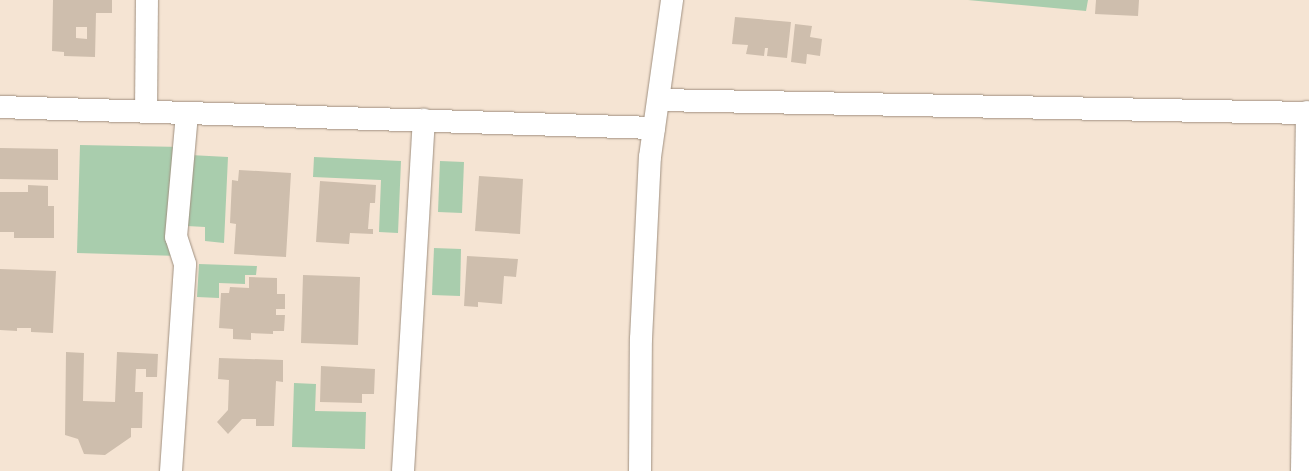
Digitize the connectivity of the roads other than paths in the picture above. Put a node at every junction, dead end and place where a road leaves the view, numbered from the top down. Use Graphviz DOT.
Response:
graph roads {
  1 [pos="147,0"];
  2 [pos="672,0"];
  3 [pos="659,100"];
  4 [pos="0,107"];
  5 [pos="146,112"];
  6 [pos="1308,112"];
  7 [pos="187,113"];
  8 [pos="424,120"];
  9 [pos="654,128"];
  10 [pos="171,471"];
  11 [pos="403,471"];
  12 [pos="640,471"];
  13 [pos="1302,471"];
  1 -- 5 [label="street"];
  2 -- 3 [label="street"];
  3 -- 6 [label="street"];
  3 -- 9 [label="street"];
  4 -- 5 [label="street"];
  5 -- 7 [label="street"];
  6 -- 13 [label="street"];
  7 -- 8 [label="street"];
  7 -- 10 [label="street"];
  8 -- 9 [label="street"];
  8 -- 11 [label="street"];
  9 -- 12 [label="street"];
}
